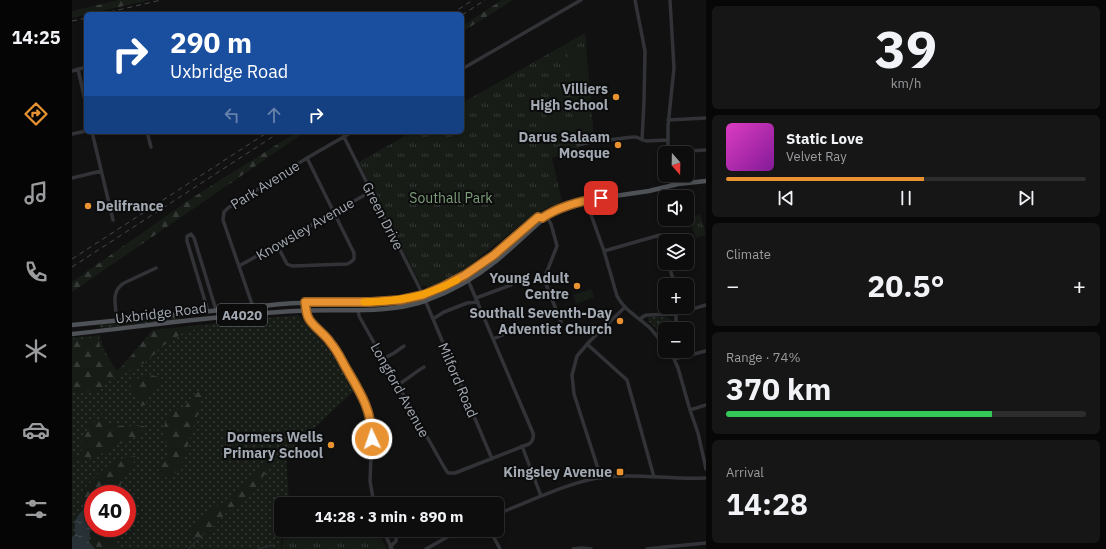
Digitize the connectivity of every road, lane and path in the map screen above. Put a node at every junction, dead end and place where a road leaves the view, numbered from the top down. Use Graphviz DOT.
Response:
graph roads {
  1 [pos="581,0"];
  2 [pos="635,0"];
  3 [pos="670,0"];
  4 [pos="84,68"];
  5 [pos="464,68"];
  6 [pos="78,69"];
  7 [pos="72,70"];
  8 [pos="84,96"];
  9 [pos="706,118"];
  10 [pos="668,120"];
  11 [pos="84,131"];
  12 [pos="72,134"];
  13 [pos="92,134"];
  14 [pos="148,134"];
  15 [pos="349,134"];
  16 [pos="344,137"];
  17 [pos="642,140"];
  18 [pos="667,140"];
  19 [pos="578,145"];
  20 [pos="667,146"];
  21 [pos="151,147"];
  22 [pos="706,150"];
  23 [pos="694,151"];
  24 [pos="307,158"];
  25 [pos="101,171"];
  26 [pos="72,178"];
  27 [pos="671,182"];
  28 [pos="706,182"];
  29 [pos="672,185"];
  30 [pos="370,192"];
  31 [pos="587,200"];
  32 [pos="334,213"];
  33 [pos="544,216"];
  34 [pos="113,220"];
  35 [pos="658,236"];
  36 [pos="277,245"];
  37 [pos="604,250"];
  38 [pos="486,261"];
  39 [pos="239,266"];
  40 [pos="489,266"];
  41 [pos="156,268"];
  42 [pos="468,280"];
  43 [pos="511,285"];
  44 [pos="423,295"];
  45 [pos="476,298"];
  46 [pos="395,300"];
  47 [pos="425,300"];
  48 [pos="305,302"];
  49 [pos="478,302"];
  50 [pos="706,305"];
  51 [pos="253,307"];
  52 [pos="625,307"];
  53 [pos="231,308"];
  54 [pos="396,308"];
  55 [pos="694,309"];
  56 [pos="216,310"];
  57 [pos="306,310"];
  58 [pos="358,310"];
  59 [pos="208,311"];
  60 [pos="178,314"];
  61 [pos="676,314"];
  62 [pos="232,316"];
  63 [pos="433,319"];
  64 [pos="640,319"];
  65 [pos="117,320"];
  66 [pos="98,322"];
  67 [pos="179,322"];
  68 [pos="561,322"];
  69 [pos="676,322"];
  70 [pos="72,325"];
  71 [pos="522,326"];
  72 [pos="99,331"];
  73 [pos="72,334"];
  74 [pos="658,337"];
  75 [pos="493,339"];
  76 [pos="587,344"];
  77 [pos="404,346"];
  78 [pos="706,351"];
  79 [pos="383,359"];
  80 [pos="674,359"];
  81 [pos="424,367"];
  82 [pos="397,385"];
  83 [pos="706,405"];
  84 [pos="690,410"];
  85 [pos="522,446"];
  86 [pos="492,459"];
  87 [pos="706,469"];
  88 [pos="654,477"];
  89 [pos="601,478"];
  90 [pos="706,478"];
  91 [pos="542,496"];
  92 [pos="373,497"];
  93 [pos="504,511"];
  94 [pos="386,537"];
  95 [pos="396,537"];
  96 [pos="447,537"];
  97 [pos="494,537"];
  98 [pos="706,543"];
  99 [pos="391,548"];
  100 [pos="426,549"];
  101 [pos="500,549"];
  102 [pos="572,549"];
  103 [pos="591,549"];
  104 [pos="649,549"];
  1 -- 5 [label="street"];
  2 -- 17 [label="street"];
  3 -- 10 [label="street"];
  4 -- 6 [label="street"];
  6 -- 7 [label="street"];
  6 -- 8 [label="street"];
  9 -- 10 [label="street"];
  10 -- 18 [label="street"];
  11 -- 12 [label="street"];
  13 -- 25 [label="street"];
  14 -- 21 [label="street"];
  15 -- 16 [label="street, Park Avenue"];
  16 -- 24 [label="street, Park Avenue"];
  16 -- 30 [label="street, Green Drive"];
  17 -- 18 [label="street"];
  17 -- 19 [label="street"];
  18 -- 20 [label="street"];
  22 -- 23 [label="street"];
  24 -- 32 [label="street"];
  24 -- 39 [label="street, Park Avenue"];
  25 -- 26 [label="street"];
  25 -- 34 [label="street"];
  27 -- 29 [label="street"];
  28 -- 29 [label="main road, A4020"];
  29 -- 31 [label="main road, A4020"];
  30 -- 32 [label="street, Knowsley Avenue"];
  30 -- 44 [label="street, Green Drive"];
  31 -- 33 [label="main road, A4020"];
  31 -- 37 [label="street"];
  32 -- 36 [label="street, Knowsley Avenue"];
  32 -- 36 [label="street"];
  33 -- 38 [label="main road, Uxbridge Road / A4020"];
  33 -- 40 [label="main road, Uxbridge Road / A4020"];
  33 -- 68 [label="street"];
  35 -- 37 [label="street"];
  36 -- 39 [label="street, Knowsley Avenue"];
  37 -- 52 [label="street"];
  38 -- 40 [label="main road"];
  38 -- 44 [label="main road, Uxbridge Road / A4020"];
  39 -- 51 [label="street, Park Avenue"];
  40 -- 42 [label="main road, Uxbridge Road / A4020"];
  41 -- 65 [label="street"];
  42 -- 45 [label="street"];
  42 -- 47 [label="main road, Uxbridge Road / A4020"];
  43 -- 45 [label="street"];
  44 -- 46 [label="main road, Uxbridge Road / A4020"];
  45 -- 49 [label="street"];
  46 -- 48 [label="main road, Uxbridge Road / A4020"];
  46 -- 54 [label="main road"];
  47 -- 54 [label="main road, Uxbridge Road / A4020"];
  47 -- 63 [label="street, Milford Road"];
  48 -- 51 [label="main road, Uxbridge Road / A4020"];
  48 -- 57 [label="street"];
  49 -- 63 [label="street"];
  49 -- 75 [label="street"];
  50 -- 55 [label="street"];
  51 -- 53 [label="main road, Uxbridge Road / A4020"];
  52 -- 64 [label="street"];
  52 -- 76 [label="street"];
  53 -- 56 [label="main road, Uxbridge Road / A4020"];
  53 -- 62 [label="main road, A4020"];
  54 -- 58 [label="main road, Uxbridge Road / A4020"];
  56 -- 59 [label="main road, Uxbridge Road / A4020"];
  56 -- 59 [label="street"];
  57 -- 58 [label="main road, Uxbridge Road / A4020"];
  57 -- 62 [label="main road, Uxbridge Road / A4020"];
  57 -- 92 [label="street"];
  58 -- 79 [label="street, Longford Avenue"];
  59 -- 60 [label="main road, Uxbridge Road / A4020"];
  60 -- 65 [label="main road, Uxbridge Road / A4020"];
  60 -- 67 [label="main road"];
  61 -- 64 [label="street"];
  61 -- 69 [label="street"];
  62 -- 67 [label="main road, Uxbridge Road / A4020"];
  63 -- 86 [label="street, Milford Road"];
  64 -- 74 [label="street"];
  65 -- 66 [label="main road, Uxbridge Road / A4020"];
  66 -- 70 [label="main road, Uxbridge Road / A4020"];
  66 -- 72 [label="main road"];
  67 -- 72 [label="main road, Uxbridge Road / A4020"];
  71 -- 75 [label="street"];
  72 -- 73 [label="main road, Uxbridge Road / A4020"];
  75 -- 85 [label="street"];
  76 -- 88 [label="street"];
  76 -- 89 [label="street"];
  77 -- 79 [label="street"];
  78 -- 80 [label="street"];
  79 -- 82 [label="street, Longford Avenue"];
  80 -- 84 [label="street"];
  81 -- 82 [label="street"];
  82 -- 86 [label="street, Longford Avenue"];
  83 -- 84 [label="street"];
  84 -- 87 [label="street"];
  85 -- 86 [label="street"];
  85 -- 91 [label="street"];
  88 -- 89 [label="street"];
  88 -- 90 [label="street"];
  89 -- 91 [label="street"];
  91 -- 93 [label="street"];
  94 -- 99 [label="street"];
  95 -- 99 [label="street"];
  96 -- 100 [label="street"];
  97 -- 101 [label="street"];
  98 -- 104 [label="street"];
  102 -- 103 [label="street"];
}
